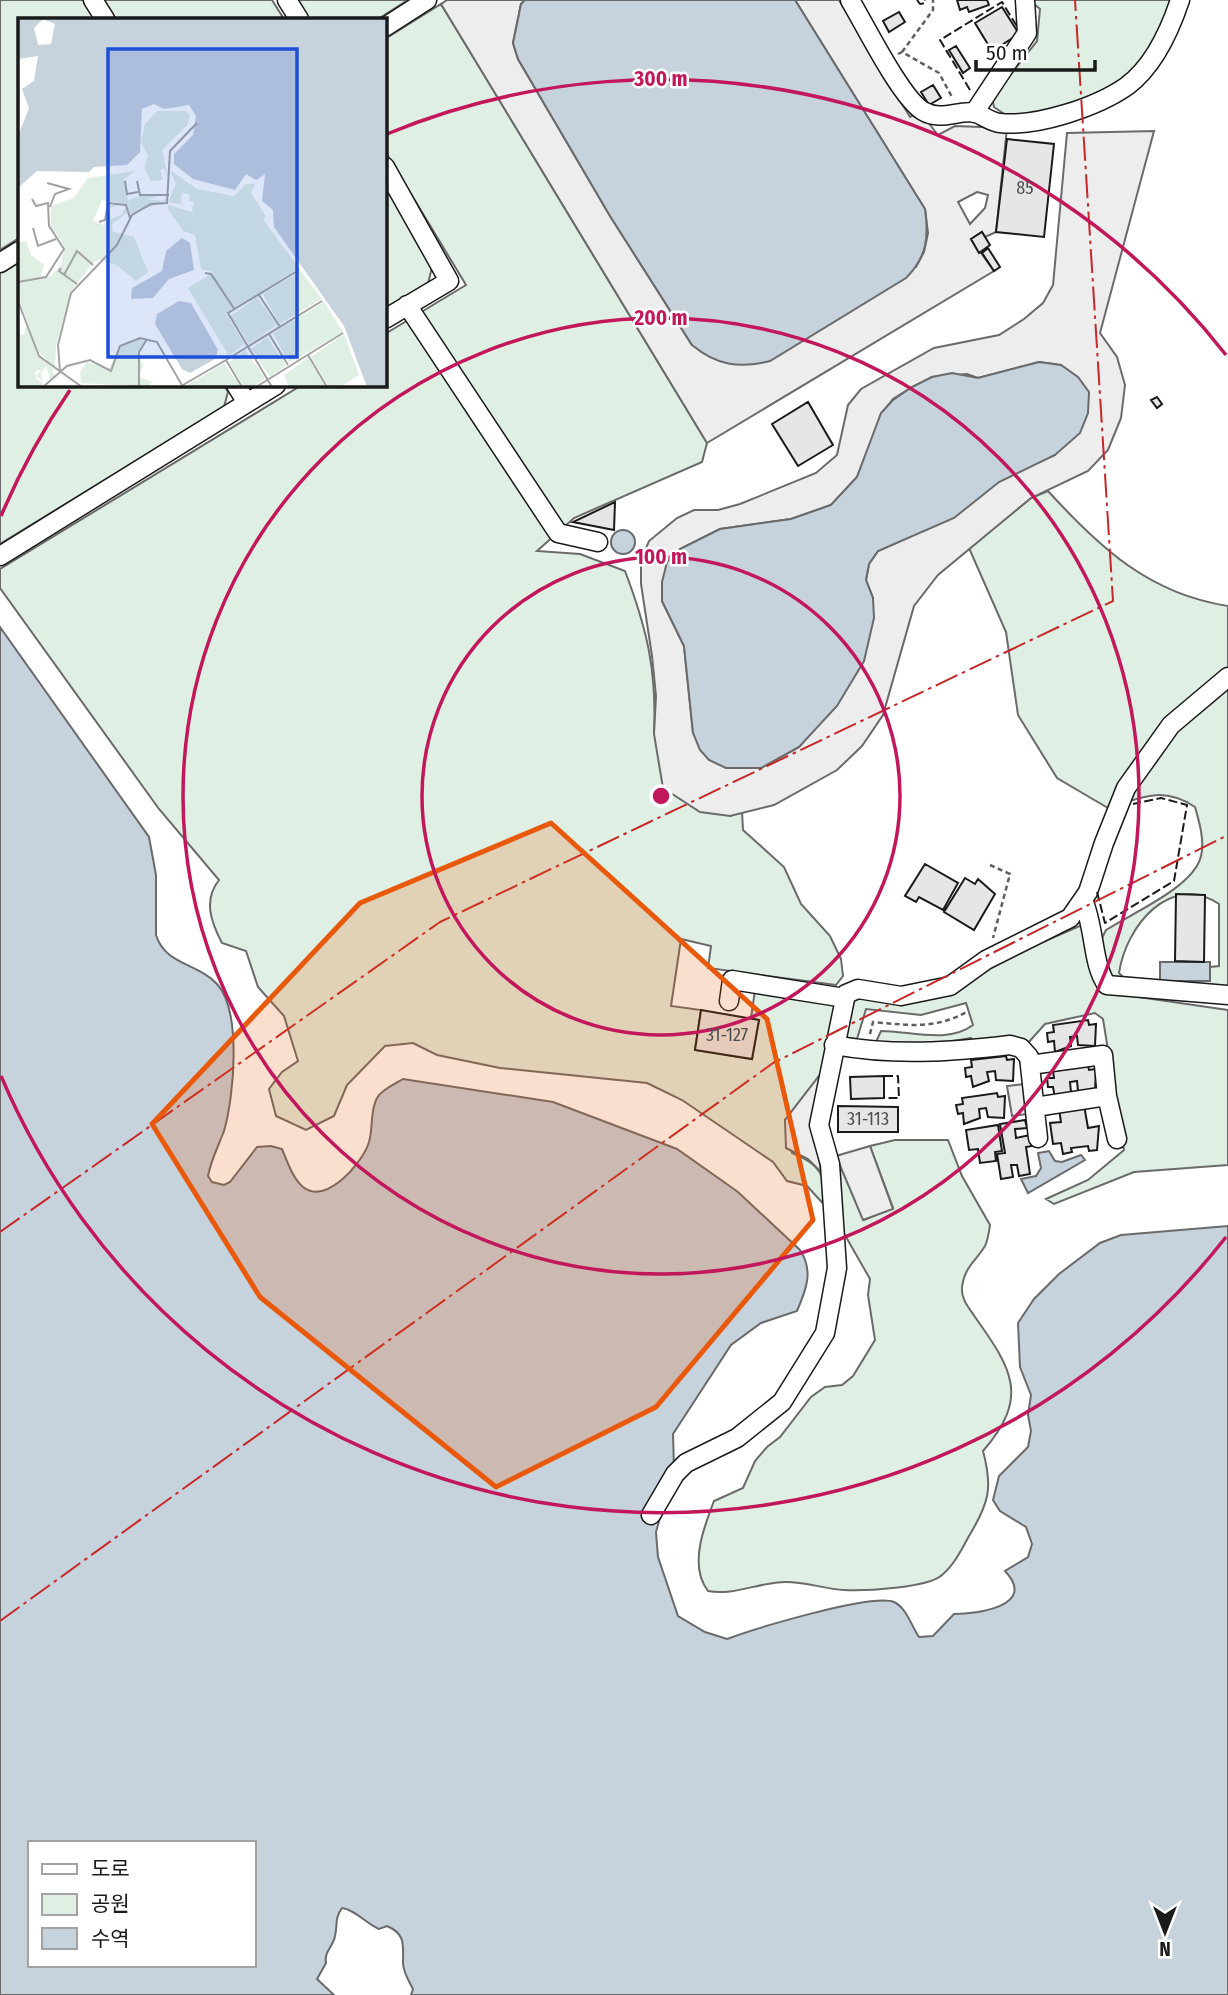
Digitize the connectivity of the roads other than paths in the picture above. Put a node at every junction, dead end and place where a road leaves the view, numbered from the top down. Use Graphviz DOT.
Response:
graph roads {
  1 [pos="93,0"];
  2 [pos="286,0"];
  3 [pos="427,0"];
  4 [pos="849,0"];
  5 [pos="1025,0"];
  6 [pos="1180,0"];
  7 [pos="104,18"];
  8 [pos="298,18"];
  9 [pos="387,26"];
  10 [pos="968,114"];
  11 [pos="387,171"];
  12 [pos="18,252"];
  13 [pos="0,263"];
  14 [pos="407,305"];
  15 [pos="387,318"];
  16 [pos="237,387"];
  17 [pos="273,387"];
  18 [pos="247,403"];
  19 [pos="598,542"];
  20 [pos="0,556"];
  21 [pos="1228,677"];
  22 [pos="1083,900"];
  23 [pos="1228,995"];
  24 [pos="845,998"];
  25 [pos="729,1001"];
  26 [pos="834,1045"];
  27 [pos="1030,1065"];
  28 [pos="1107,1096"];
  29 [pos="1035,1107"];
  30 [pos="1038,1138"];
  31 [pos="1117,1139"];
  32 [pos="651,1515"];
  1 -- 7 [label="lane"];
  2 -- 8 [label="lane"];
  3 -- 9 [label="lane"];
  4 -- 10 [label="lane"];
  5 -- 10 [label="lane"];
  6 -- 10 [label="lane"];
  11 -- 14 [label="lane"];
  12 -- 13 [label="lane"];
  14 -- 15 [label="lane"];
  14 -- 19 [label="lane"];
  16 -- 18 [label="lane"];
  17 -- 18 [label="lane"];
  18 -- 20 [label="lane"];
  21 -- 22 [label="lane"];
  22 -- 23 [label="lane"];
  22 -- 24 [label="lane"];
  24 -- 25 [label="lane"];
  24 -- 26 [label="lane"];
  26 -- 27 [label="lane"];
  26 -- 32 [label="lane"];
  27 -- 28 [label="lane"];
  27 -- 29 [label="lane"];
  28 -- 29 [label="lane"];
  28 -- 31 [label="lane"];
  29 -- 30 [label="lane"];
}
